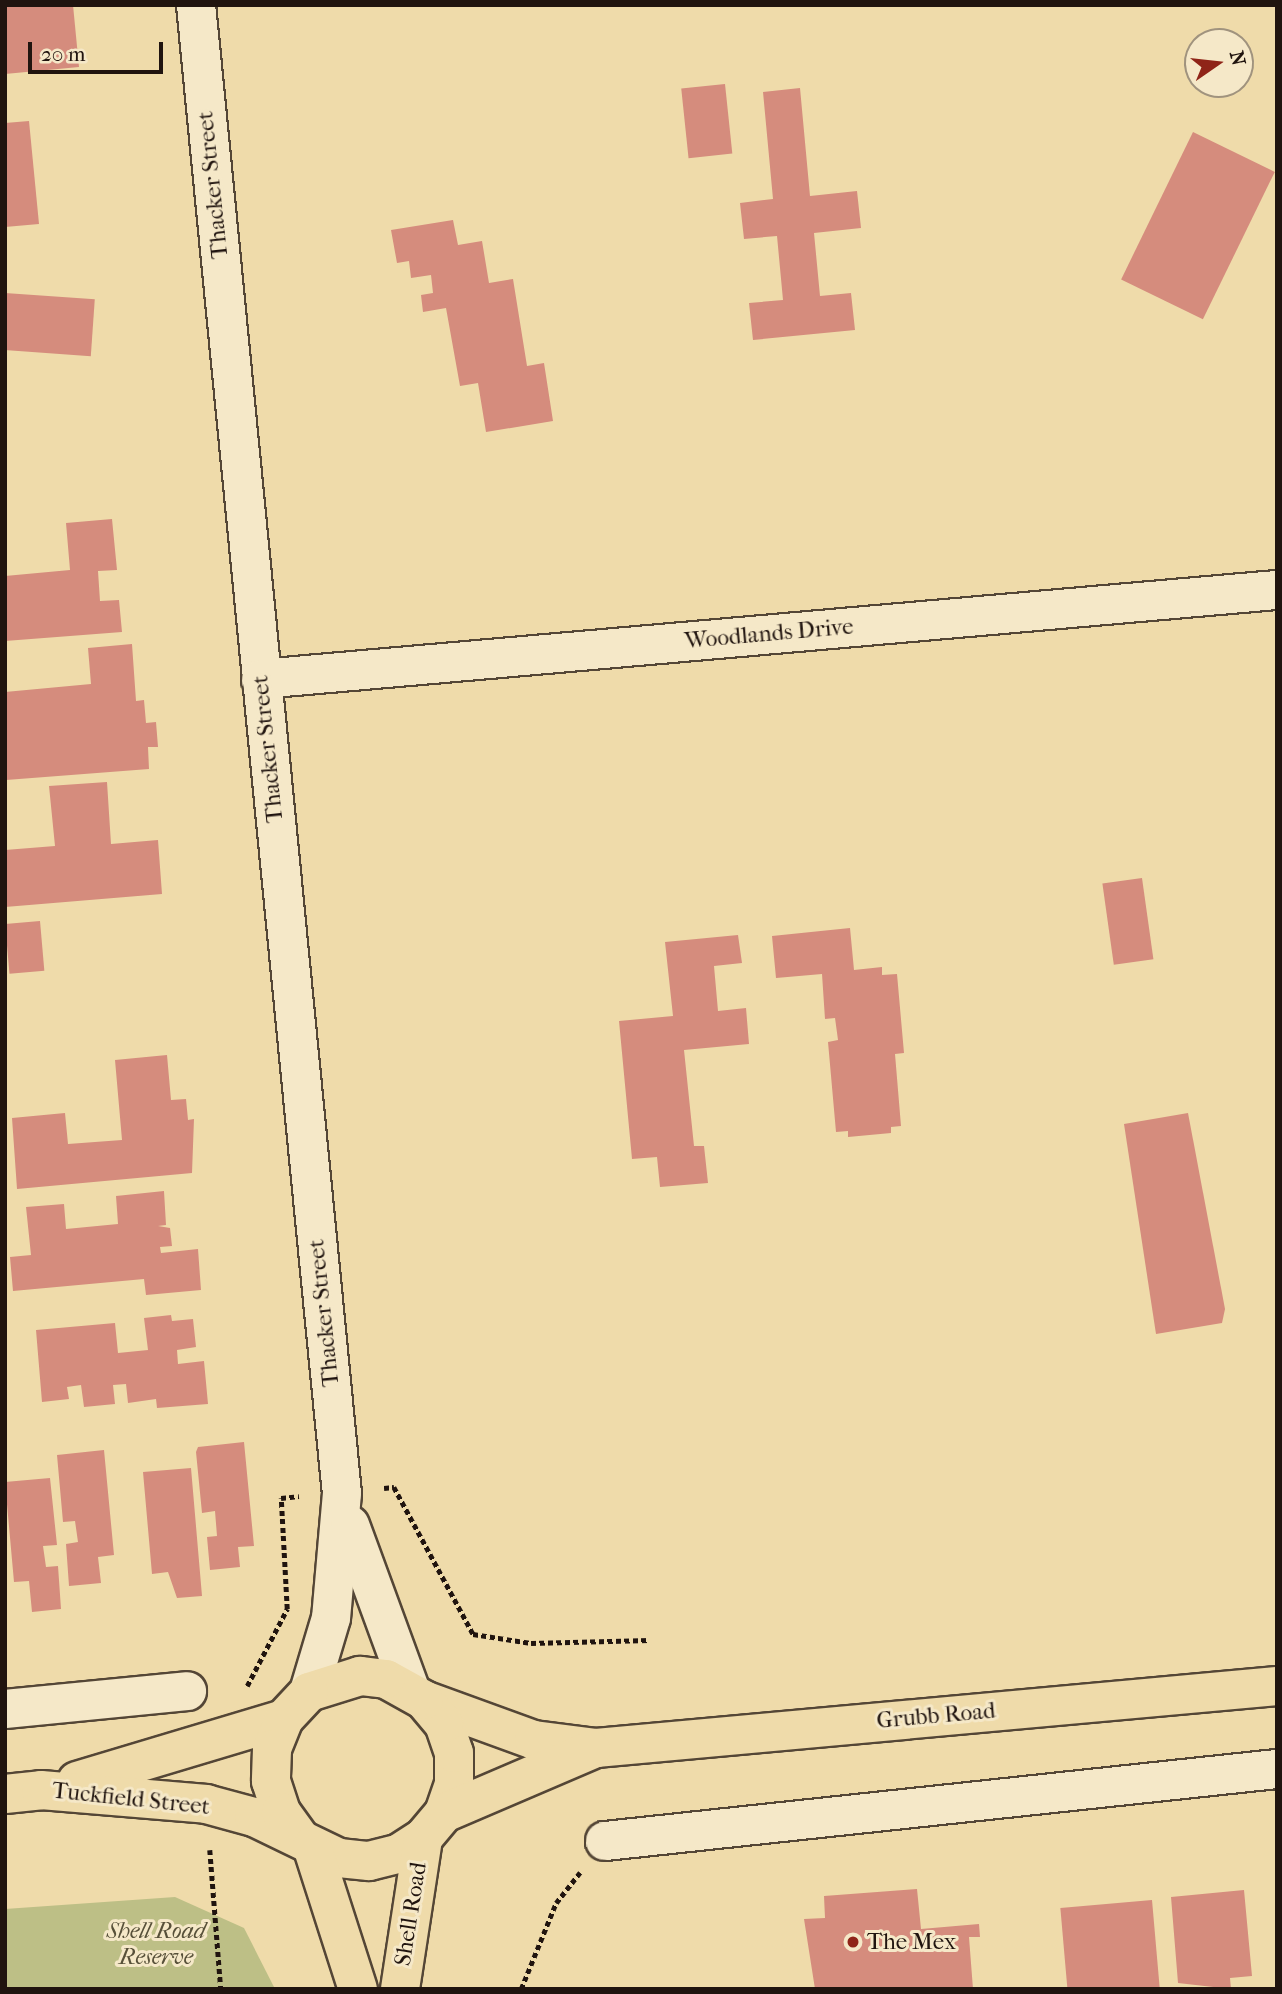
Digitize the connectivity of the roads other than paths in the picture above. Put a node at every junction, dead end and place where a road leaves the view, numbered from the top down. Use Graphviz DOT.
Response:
graph roads {
  1 [pos="196,5"];
  2 [pos="1277,590"];
  3 [pos="261,679"];
  4 [pos="342,1493"];
  5 [pos="1277,1686"];
  6 [pos="187,1690"];
  7 [pos="417,1694"];
  8 [pos="297,1705"];
  9 [pos="5,1709"];
  10 [pos="596,1748"];
  11 [pos="1277,1769"];
  12 [pos="23,1792"];
  13 [pos="433,1826"];
  14 [pos="605,1841"];
  15 [pos="306,1842"];
  16 [pos="358,1989"];
  17 [pos="400,1989"];
  1 -- 3 [label="street, Thacker Street"];
  2 -- 3 [label="street, Woodlands Drive"];
  3 -- 4 [label="street, Thacker Street"];
  4 -- 7 [label="street, Thacker Street"];
  4 -- 8 [label="street, Thacker Street"];
  5 -- 10 [label="main road, Grubb Road"];
  6 -- 9 [label="street"];
  7 -- 8 [label="main road"];
  7 -- 10 [label="main road, Grubb Road"];
  7 -- 13 [label="main road"];
  8 -- 12 [label="main road, Tuckfield Street"];
  8 -- 15 [label="main road"];
  10 -- 13 [label="main road, Grubb Road"];
  11 -- 14 [label="street"];
  12 -- 15 [label="main road, Tuckfield Street"];
  13 -- 15 [label="main road"];
  13 -- 17 [label="main road, Shell Road"];
  15 -- 16 [label="main road"];
}
